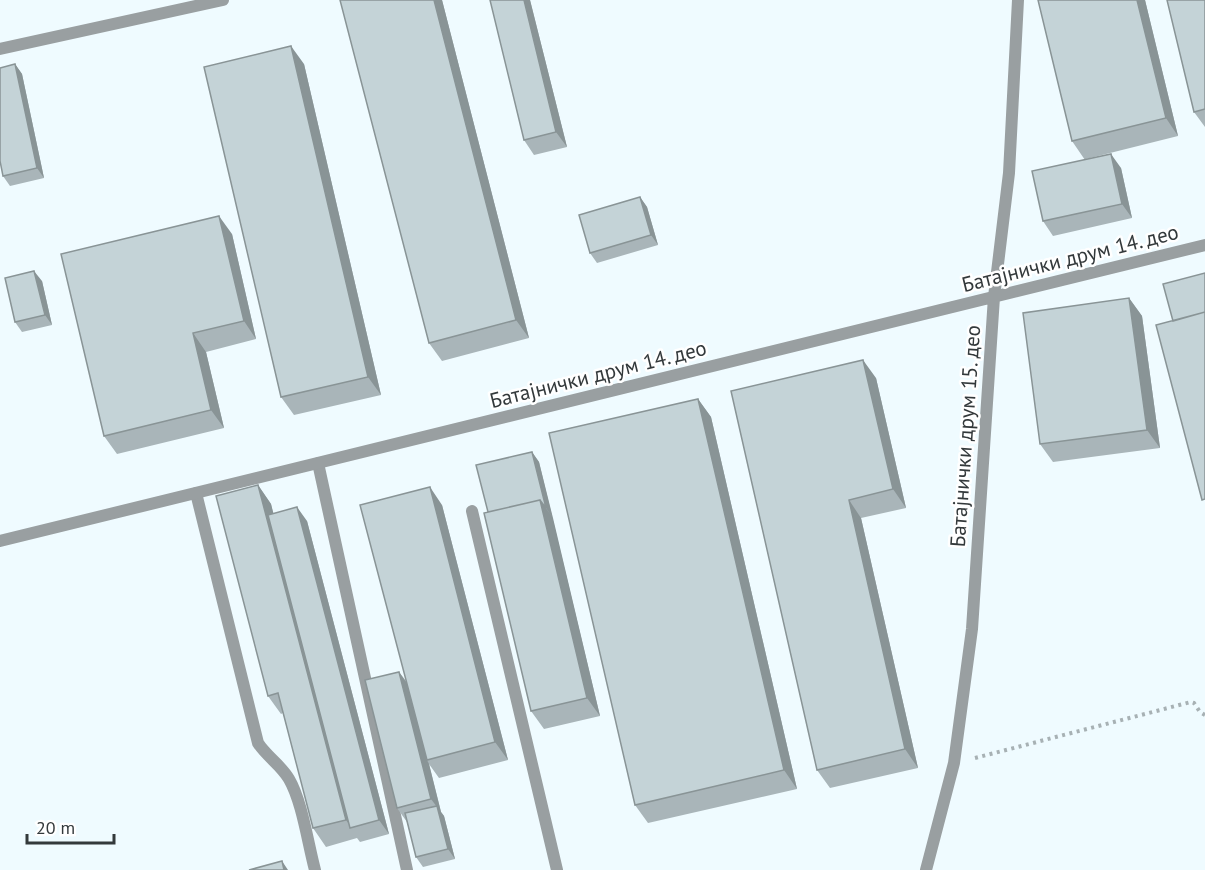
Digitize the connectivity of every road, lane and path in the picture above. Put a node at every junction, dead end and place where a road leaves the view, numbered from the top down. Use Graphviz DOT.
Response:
graph roads {
  1 [pos="223,0"];
  2 [pos="1018,0"];
  3 [pos="0,49"];
  4 [pos="1205,245"];
  5 [pos="994,297"];
  6 [pos="318,463"];
  7 [pos="196,493"];
  8 [pos="472,511"];
  9 [pos="0,540"];
  10 [pos="1205,715"];
  11 [pos="954,763"];
  12 [pos="315,870"];
  13 [pos="407,870"];
  14 [pos="557,870"];
  15 [pos="926,870"];
  1 -- 3 [label="street"];
  2 -- 5 [label="street, Батајнички друм 15. део"];
  4 -- 5 [label="street, Батајнички друм 14. део"];
  5 -- 6 [label="street, Батајнички друм 14. део"];
  5 -- 11 [label="street, Батајнички друм 15. део"];
  6 -- 7 [label="street, Батајнички друм 14. део"];
  6 -- 13 [label="street"];
  7 -- 9 [label="street, Батајнички друм 14. део"];
  7 -- 12 [label="street"];
  8 -- 14 [label="street"];
  10 -- 11 [label="path"];
  11 -- 15 [label="street, Батајнички друм 15. део"];
}
